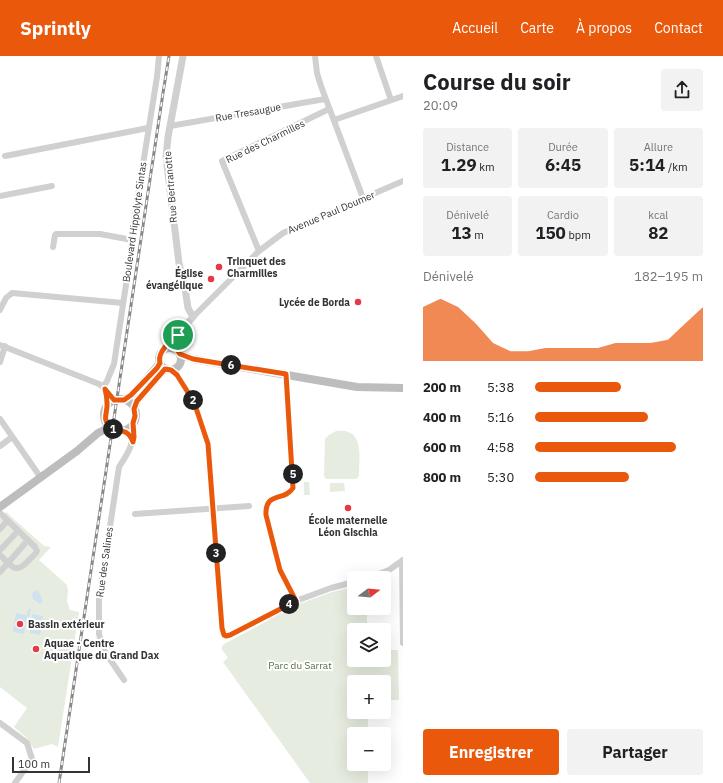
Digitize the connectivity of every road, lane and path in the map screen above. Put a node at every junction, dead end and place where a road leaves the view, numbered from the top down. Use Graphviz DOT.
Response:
graph roads {
  1 [pos="159,56"];
  2 [pos="183,56"];
  3 [pos="315,56"];
  4 [pos="376,56"];
  5 [pos="403,96"];
  6 [pos="326,99"];
  7 [pos="391,100"];
  8 [pos="329,109"];
  9 [pos="334,120"];
  10 [pos="170,126"];
  11 [pos="148,128"];
  12 [pos="5,156"];
  13 [pos="403,181"];
  14 [pos="52,186"];
  15 [pos="0,196"];
  16 [pos="364,198"];
  17 [pos="132,240"];
  18 [pos="53,247"];
  19 [pos="259,251"];
  20 [pos="123,303"];
  21 [pos="0,310"];
  22 [pos="193,317"];
  23 [pos="178,335"];
  24 [pos="2,345"];
  25 [pos="164,350"];
  26 [pos="178,351"];
  27 [pos="193,359"];
  28 [pos="0,362"];
  29 [pos="172,368"];
  30 [pos="286,374"];
  31 [pos="104,388"];
  32 [pos="403,388"];
  33 [pos="124,400"];
  34 [pos="111,402"];
  35 [pos="134,409"];
  36 [pos="0,419"];
  37 [pos="105,419"];
  38 [pos="133,423"];
  39 [pos="110,427"];
  40 [pos="124,430"];
  41 [pos="98,433"];
  42 [pos="12,437"];
  43 [pos="133,442"];
  44 [pos="0,446"];
  45 [pos="41,478"];
  46 [pos="0,506"];
  47 [pos="248,506"];
  48 [pos="214,508"];
  49 [pos="0,514"];
  50 [pos="136,514"];
  51 [pos="7,521"];
  52 [pos="0,529"];
  53 [pos="18,531"];
  54 [pos="28,540"];
  55 [pos="0,550"];
  56 [pos="0,555"];
  57 [pos="402,561"];
  58 [pos="8,562"];
  59 [pos="386,571"];
  60 [pos="0,572"];
  61 [pos="347,584"];
  62 [pos="296,601"];
  63 [pos="403,643"];
  64 [pos="124,680"];
  65 [pos="0,723"];
  66 [pos="15,783"];
  1 -- 11 [label="street, Boulevard Hippolyte Sintas"];
  2 -- 10 [label="street, Rue Bertranotte"];
  3 -- 6 [label="street"];
  4 -- 7 [label="street"];
  5 -- 7 [label="street"];
  6 -- 8 [label="street"];
  6 -- 10 [label="street, Rue Tresaugue"];
  7 -- 9 [label="street"];
  8 -- 9 [label="street"];
  8 -- 19 [label="street, Rue des Charmilles"];
  9 -- 16 [label="street"];
  10 -- 22 [label="street, Rue Bertranotte"];
  11 -- 12 [label="street"];
  11 -- 17 [label="street, Boulevard Hippolyte Sintas"];
  13 -- 16 [label="street, Avenue Paul Doumer"];
  14 -- 15 [label="street"];
  16 -- 19 [label="street, Avenue Paul Doumer"];
  17 -- 18 [label="street"];
  17 -- 20 [label="street, Boulevard Hippolyte Sintas"];
  19 -- 22 [label="street, Avenue Paul Doumer"];
  20 -- 21 [label="street"];
  20 -- 31 [label="street, Boulevard Hippolyte Sintas"];
  22 -- 23 [label="street, Avenue Paul Doumer"];
  23 -- 25 [label="street, Avenue Paul Doumer"];
  23 -- 26 [label="street"];
  24 -- 28 [label="street"];
  24 -- 31 [label="street"];
  25 -- 26 [label="main road"];
  25 -- 29 [label="main road"];
  26 -- 27 [label="main road"];
  26 -- 29 [label="main road"];
  27 -- 29 [label="main road"];
  27 -- 30 [label="main road"];
  29 -- 33 [label="main road"];
  29 -- 35 [label="main road"];
  29 -- 48 [label="street"];
  30 -- 32 [label="main road"];
  30 -- 62 [label="street"];
  31 -- 34 [label="street"];
  33 -- 34 [label="main road"];
  33 -- 35 [label="main road"];
  34 -- 37 [label="main road"];
  35 -- 38 [label="main road"];
  36 -- 42 [label="street"];
  37 -- 39 [label="main road"];
  37 -- 41 [label="main road"];
  38 -- 40 [label="main road"];
  38 -- 43 [label="street, Rue des Salines"];
  39 -- 40 [label="main road"];
  39 -- 41 [label="main road"];
  40 -- 43 [label="street"];
  41 -- 45 [label="main road"];
  42 -- 44 [label="street"];
  42 -- 45 [label="street"];
  43 -- 64 [label="street, Rue des Salines"];
  45 -- 46 [label="main road"];
  47 -- 48 [label="street"];
  48 -- 50 [label="street"];
  48 -- 62 [label="street"];
  49 -- 51 [label="street"];
  51 -- 52 [label="street"];
  51 -- 53 [label="street"];
  53 -- 54 [label="street"];
  53 -- 55 [label="street"];
  54 -- 58 [label="street"];
  54 -- 58 [label="street"];
  56 -- 58 [label="street"];
  57 -- 59 [label="street"];
  57 -- 63 [label="street"];
  58 -- 60 [label="street"];
  61 -- 62 [label="street"];
  65 -- 66 [label="street"];
}
